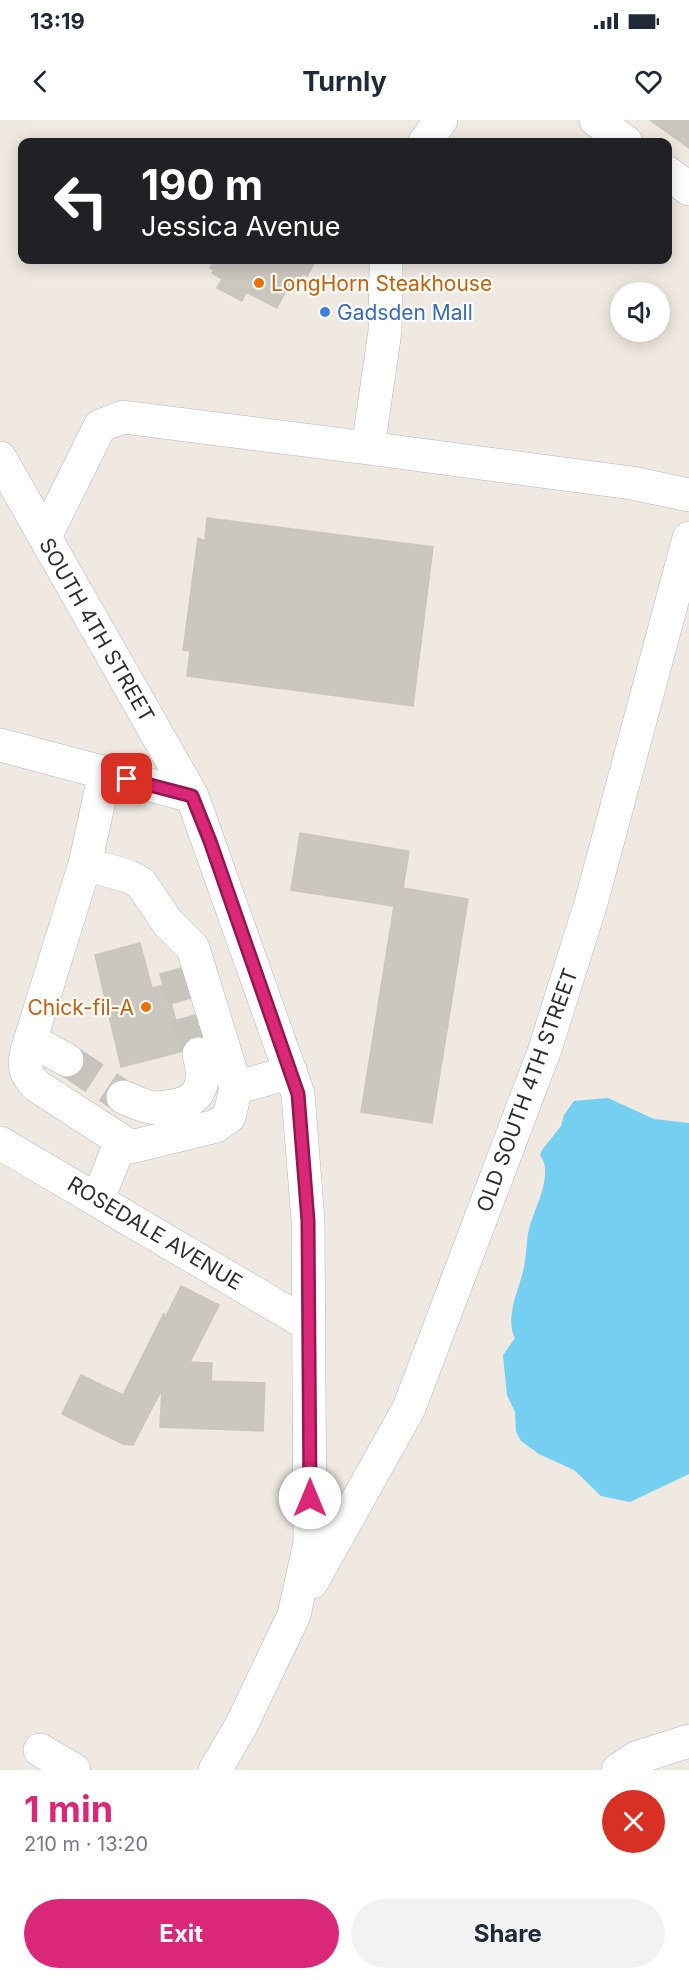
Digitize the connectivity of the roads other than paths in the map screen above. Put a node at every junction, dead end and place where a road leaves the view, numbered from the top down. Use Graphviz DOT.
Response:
graph roads {
  1 [pos="441,120"];
  2 [pos="596,120"];
  3 [pos="428,138"];
  4 [pos="621,138"];
  5 [pos="672,176"];
  6 [pos="689,189"];
  7 [pos="386,264"];
  8 [pos="368,448"];
  9 [pos="0,458"];
  10 [pos="689,495"];
  11 [pos="45,537"];
  12 [pos="689,538"];
  13 [pos="0,745"];
  14 [pos="105,773"];
  15 [pos="192,796"];
  16 [pos="85,864"];
  17 [pos="168,923"];
  18 [pos="175,969"];
  19 [pos="30,1040"];
  20 [pos="199,1054"];
  21 [pos="67,1060"];
  22 [pos="291,1072"];
  23 [pos="236,1088"];
  24 [pos="123,1096"];
  25 [pos="121,1141"];
  26 [pos="0,1143"];
  27 [pos="98,1200"];
  28 [pos="309,1325"];
  29 [pos="294,1615"];
  30 [pos="689,1741"];
  31 [pos="40,1750"];
  32 [pos="74,1770"];
  33 [pos="215,1770"];
  34 [pos="618,1770"];
  1 -- 3 [label="street"];
  2 -- 4 [label="street"];
  5 -- 6 [label="street"];
  7 -- 8 [label="street"];
  8 -- 10 [label="street"];
  8 -- 11 [label="street"];
  9 -- 11 [label="street, SOUTH 4TH STREET"];
  11 -- 15 [label="street, SOUTH 4TH STREET"];
  12 -- 29 [label="street, OLD SOUTH 4TH STREET"];
  13 -- 14 [label="street"];
  14 -- 15 [label="street"];
  14 -- 16 [label="street"];
  15 -- 22 [label="street, SOUTH 4TH STREET"];
  16 -- 17 [label="street"];
  16 -- 19 [label="street"];
  17 -- 18 [label="street"];
  17 -- 23 [label="street"];
  19 -- 21 [label="street"];
  19 -- 25 [label="street"];
  20 -- 24 [label="street"];
  22 -- 23 [label="street"];
  22 -- 28 [label="street, SOUTH 4TH STREET"];
  23 -- 25 [label="street"];
  25 -- 27 [label="street"];
  26 -- 27 [label="street, ROSEDALE AVENUE"];
  27 -- 28 [label="street, ROSEDALE AVENUE"];
  28 -- 29 [label="street, SOUTH 4TH STREET"];
  29 -- 33 [label="street, SOUTH 4TH STREET"];
  30 -- 34 [label="street"];
  31 -- 32 [label="street"];
}
